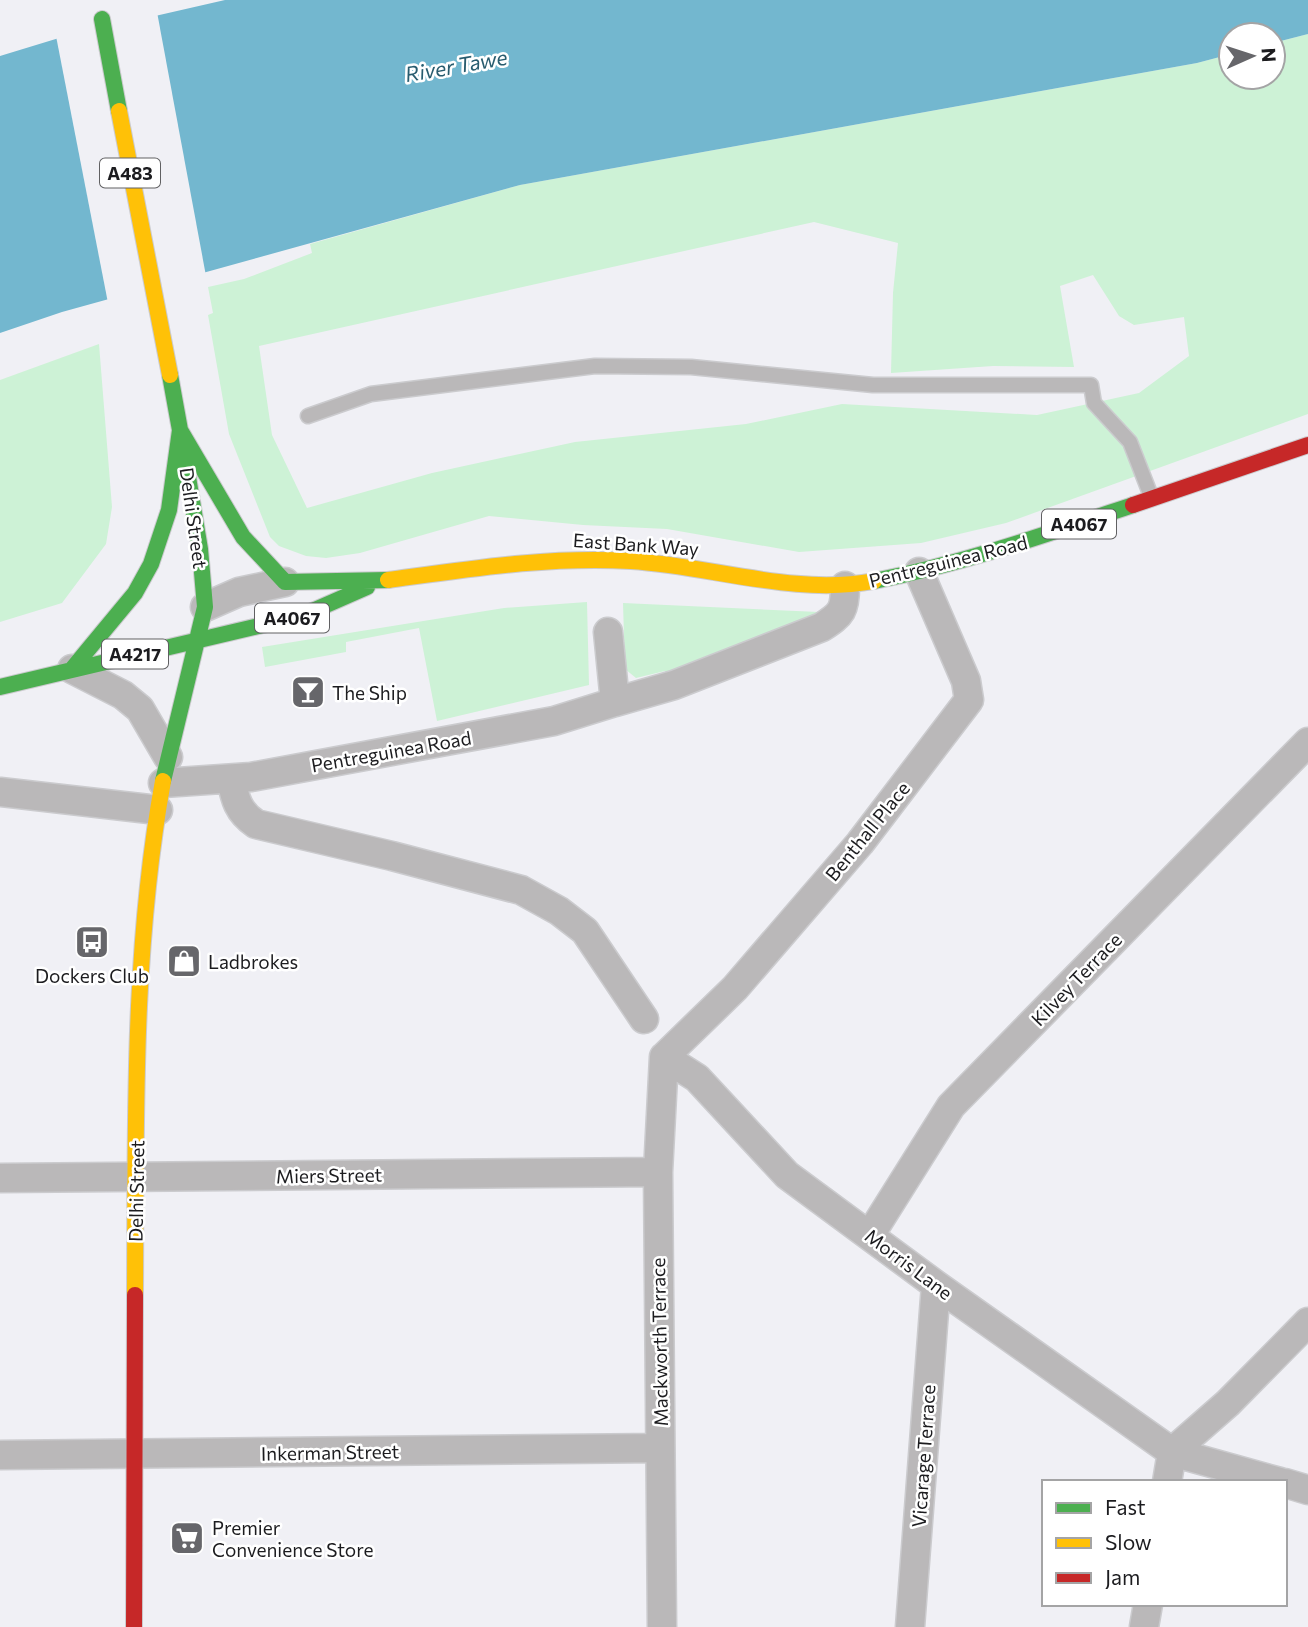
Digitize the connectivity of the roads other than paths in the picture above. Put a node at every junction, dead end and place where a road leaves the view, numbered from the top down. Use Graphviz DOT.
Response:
graph roads {
  1 [pos="109,0"];
  2 [pos="99,10"];
  3 [pos="308,416"];
  4 [pos="180,430"];
  5 [pos="1308,445"];
  6 [pos="1152,499"];
  7 [pos="919,572"];
  8 [pos="382,581"];
  9 [pos="285,582"];
  10 [pos="845,586"];
  11 [pos="205,607"];
  12 [pos="608,632"];
  13 [pos="198,639"];
  14 [pos="72,669"];
  15 [pos="0,687"];
  16 [pos="615,702"];
  17 [pos="1308,742"];
  18 [pos="231,779"];
  19 [pos="163,783"];
  20 [pos="0,792"];
  21 [pos="644,1019"];
  22 [pos="664,1057"];
  23 [pos="658,1172"];
  24 [pos="136,1177"];
  25 [pos="0,1178"];
  26 [pos="870,1235"];
  27 [pos="936,1285"];
  28 [pos="1308,1322"];
  29 [pos="660,1448"];
  30 [pos="1172,1452"];
  31 [pos="136,1454"];
  32 [pos="0,1455"];
  33 [pos="1167,1480"];
  34 [pos="1273,1480"];
  35 [pos="1287,1484"];
  36 [pos="1308,1490"];
  37 [pos="1148,1606"];
  38 [pos="134,1627"];
  39 [pos="662,1627"];
  40 [pos="910,1627"];
  41 [pos="1144,1627"];
  1 -- 2 [label="main road, A483"];
  2 -- 4 [label="main road, A483"];
  3 -- 6 [label="lane"];
  4 -- 9 [label="main road, A4067"];
  4 -- 11 [label="main road, Delhi Street"];
  4 -- 14 [label="main road, A483"];
  5 -- 6 [label="main road, Pentreguinea Road / A4067"];
  6 -- 7 [label="main road, Pentreguinea Road / A4067"];
  7 -- 10 [label="main road, Pentreguinea Road / A4067"];
  7 -- 22 [label="street, Benthall Place"];
  8 -- 9 [label="main road, East Bank Way / A4067"];
  8 -- 10 [label="main road, East Bank Way / A4067"];
  8 -- 13 [label="main road, East Bank Way / A4067"];
  9 -- 11 [label="street"];
  10 -- 16 [label="street, Pentreguinea Road"];
  11 -- 13 [label="main road, Delhi Street"];
  12 -- 16 [label="street"];
  13 -- 14 [label="main road, East Bank Way / A4217"];
  13 -- 19 [label="main road, Delhi Street"];
  14 -- 15 [label="main road, East Bank Way"];
  14 -- 19 [label="street"];
  16 -- 18 [label="street, Pentreguinea Road"];
  17 -- 26 [label="street, Kilvey Terrace"];
  18 -- 19 [label="street, Pentreguinea Road"];
  18 -- 21 [label="street"];
  19 -- 20 [label="street, Pentreguinea Road"];
  19 -- 24 [label="main road, Delhi Street"];
  22 -- 23 [label="street, Mackworth Terrace"];
  22 -- 26 [label="street, Morris Lane"];
  23 -- 24 [label="street, Miers Street"];
  23 -- 29 [label="street, Mackworth Terrace"];
  24 -- 25 [label="street, Miers Street"];
  24 -- 31 [label="main road, Delhi Street"];
  26 -- 27 [label="street, Morris Lane"];
  27 -- 30 [label="street, Morris Lane"];
  27 -- 40 [label="street, Vicarage Terrace"];
  28 -- 30 [label="street"];
  29 -- 31 [label="street, Inkerman Street"];
  29 -- 39 [label="street, Mackworth Terrace"];
  30 -- 33 [label="street"];
  30 -- 34 [label="street, Morris Lane"];
  31 -- 32 [label="street, Inkerman Street"];
  31 -- 38 [label="main road, Delhi Street"];
  35 -- 36 [label="street"];
  37 -- 41 [label="street"];
}
